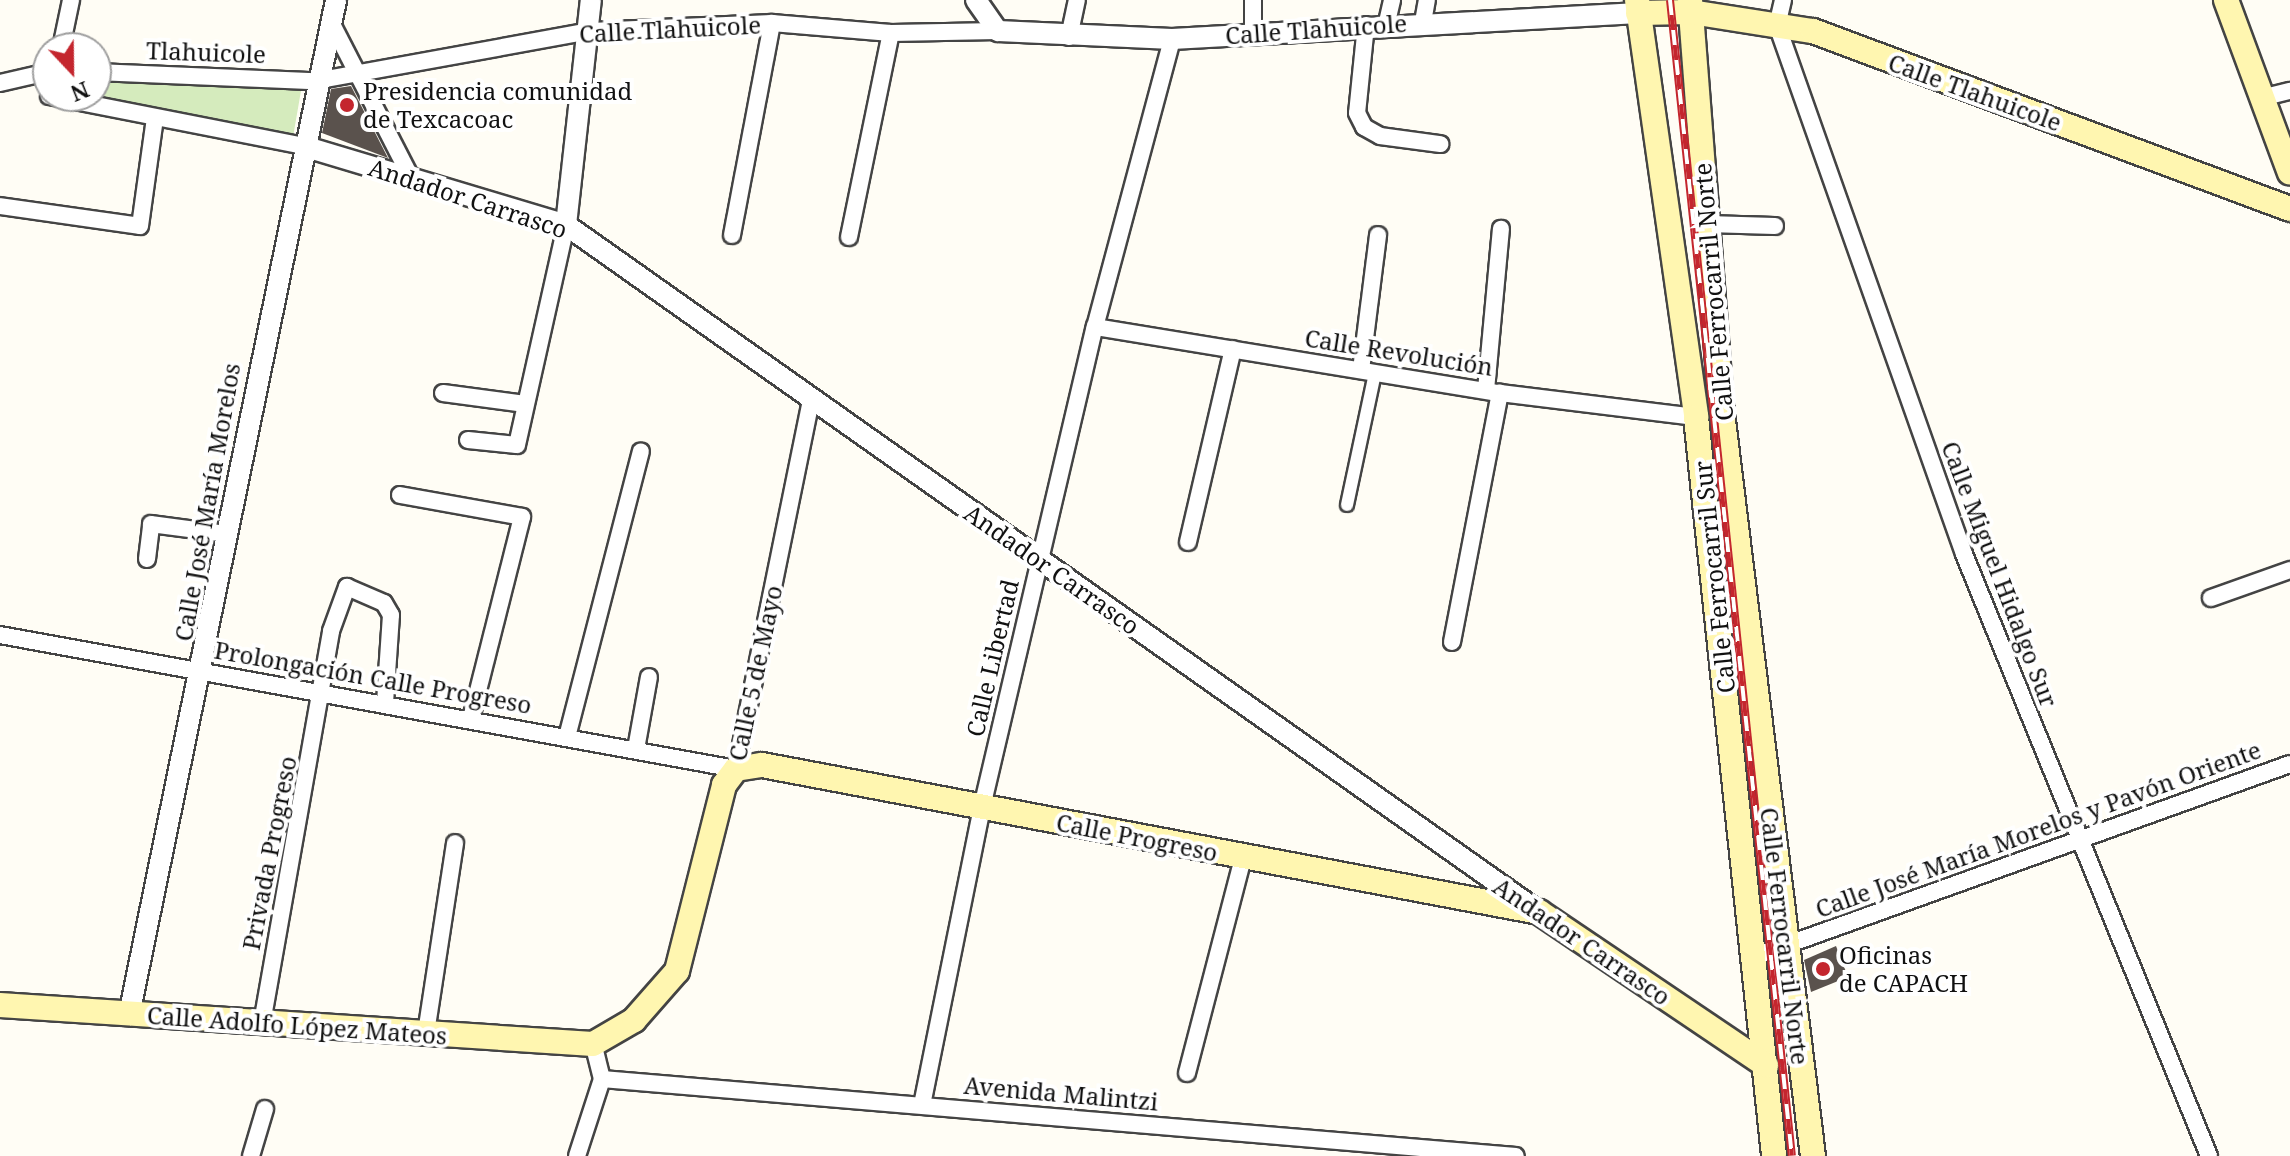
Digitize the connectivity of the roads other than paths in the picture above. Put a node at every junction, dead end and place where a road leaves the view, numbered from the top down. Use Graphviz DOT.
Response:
graph roads {
  1 [pos="71,0"];
  2 [pos="336,0"];
  3 [pos="591,0"];
  4 [pos="976,0"];
  5 [pos="1077,0"];
  6 [pos="1253,0"];
  7 [pos="1392,0"];
  8 [pos="1427,0"];
  9 [pos="1783,0"];
  10 [pos="2226,0"];
  11 [pos="1634,4"];
  12 [pos="1691,6"];
  13 [pos="1387,22"];
  14 [pos="1423,22"];
  15 [pos="772,23"];
  16 [pos="1366,25"];
  17 [pos="1777,25"];
  18 [pos="333,26"];
  19 [pos="591,31"];
  20 [pos="998,31"];
  21 [pos="1253,31"];
  22 [pos="64,32"];
  23 [pos="891,33"];
  24 [pos="1069,37"];
  25 [pos="1172,39"];
  26 [pos="353,71"];
  27 [pos="112,73"];
  28 [pos="32,76"];
  29 [pos="315,81"];
  30 [pos="5,83"];
  31 [pos="32,91"];
  32 [pos="2290,91"];
  33 [pos="2261,98"];
  34 [pos="112,109"];
  35 [pos="155,118"];
  36 [pos="1440,144"];
  37 [pos="303,146"];
  38 [pos="2290,173"];
  39 [pos="411,178"];
  40 [pos="0,206"];
  41 [pos="2290,209"];
  42 [pos="1707,224"];
  43 [pos="566,225"];
  44 [pos="1775,226"];
  45 [pos="1501,229"];
  46 [pos="732,235"];
  47 [pos="1378,235"];
  48 [pos="849,237"];
  49 [pos="1095,327"];
  50 [pos="1233,349"];
  51 [pos="1368,371"];
  52 [pos="1493,392"];
  53 [pos="443,393"];
  54 [pos="811,402"];
  55 [pos="525,404"];
  56 [pos="1696,417"];
  57 [pos="468,440"];
  58 [pos="641,451"];
  59 [pos="400,495"];
  60 [pos="1347,505"];
  61 [pos="227,534"];
  62 [pos="1188,542"];
  63 [pos="147,559"];
  64 [pos="1040,560"];
  65 [pos="2290,570"];
  66 [pos="2211,598"];
  67 [pos="0,635"];
  68 [pos="1452,642"];
  69 [pos="204,670"];
  70 [pos="649,677"];
  71 [pos="324,692"];
  72 [pos="385,703"];
  73 [pos="471,719"];
  74 [pos="567,737"];
  75 [pos="636,749"];
  76 [pos="2290,764"];
  77 [pos="736,769"];
  78 [pos="982,807"];
  79 [pos="2077,840"];
  80 [pos="455,843"];
  81 [pos="1243,858"];
  82 [pos="1539,912"];
  83 [pos="1785,945"];
  84 [pos="1756,956"];
  85 [pos="0,1005"];
  86 [pos="129,1015"];
  87 [pos="262,1023"];
  88 [pos="426,1033"];
  89 [pos="593,1044"];
  90 [pos="1766,1065"];
  91 [pos="1187,1073"];
  92 [pos="602,1079"];
  93 [pos="922,1105"];
  94 [pos="265,1109"];
  95 [pos="1391,1150"];
  96 [pos="251,1156"];
  97 [pos="577,1156"];
  98 [pos="1516,1156"];
  99 [pos="1774,1156"];
  100 [pos="1813,1156"];
  101 [pos="2209,1156"];
  1 -- 22 [label="street"];
  2 -- 18 [label="street, Calle José María Morelos"];
  3 -- 19 [label="street"];
  4 -- 20 [label="street"];
  5 -- 24 [label="street"];
  6 -- 21 [label="street"];
  7 -- 13 [label="street"];
  8 -- 14 [label="street"];
  9 -- 17 [label="street"];
  10 -- 33 [label="main road"];
  11 -- 12 [label="main road, Calle Tlahuicole"];
  11 -- 14 [label="street, Calle Tlahuicole"];
  11 -- 56 [label="main road, Calle Ferrocarril Sur"];
  12 -- 17 [label="main road, Calle Tlahuicole"];
  12 -- 42 [label="main road, Calle Ferrocarril Norte"];
  13 -- 14 [label="street, Calle Tlahuicole"];
  13 -- 16 [label="street, Calle Tlahuicole"];
  15 -- 19 [label="street, Calle Tlahuicole"];
  15 -- 23 [label="street, Calle Tlahuicole"];
  15 -- 46 [label="street"];
  16 -- 21 [label="street, Calle Tlahuicole"];
  16 -- 36 [label="street"];
  17 -- 41 [label="main road, Calle Tlahuicole"];
  17 -- 79 [label="street, Calle Miguel Hidalgo Sur"];
  18 -- 26 [label="street"];
  18 -- 29 [label="street, Calle José María Morelos"];
  19 -- 26 [label="street, Calle Tlahuicole"];
  19 -- 43 [label="street"];
  20 -- 23 [label="street, Calle Tlahuicole"];
  20 -- 24 [label="street, Calle Tlahuicole"];
  21 -- 25 [label="street, Calle Tlahuicole"];
  23 -- 48 [label="street"];
  24 -- 25 [label="street, Calle Tlahuicole"];
  25 -- 49 [label="street, Calle Libertad"];
  26 -- 29 [label="street, Calle Tlahuicole"];
  26 -- 39 [label="street"];
  27 -- 29 [label="street, Tlahuicole"];
  28 -- 30 [label="street"];
  29 -- 37 [label="street, Calle José María Morelos"];
  30 -- 31 [label="street"];
  32 -- 33 [label="street"];
  33 -- 38 [label="main road"];
  34 -- 35 [label="street"];
  35 -- 37 [label="street"];
  35 -- 40 [label="street"];
  37 -- 39 [label="street, Andador Carrasco"];
  37 -- 61 [label="street, Calle José María Morelos"];
  39 -- 43 [label="street, Andador Carrasco"];
  42 -- 44 [label="street"];
  42 -- 83 [label="main road, Calle Ferrocarril Norte"];
  43 -- 54 [label="street, Andador Carrasco"];
  43 -- 55 [label="street"];
  45 -- 52 [label="street"];
  47 -- 51 [label="street"];
  49 -- 50 [label="street, Calle Revolución"];
  49 -- 64 [label="street, Calle Libertad"];
  50 -- 51 [label="street, Calle Revolución"];
  50 -- 62 [label="street"];
  51 -- 52 [label="street, Calle Revolución"];
  51 -- 60 [label="street"];
  52 -- 56 [label="street, Calle Revolución"];
  52 -- 68 [label="street"];
  53 -- 55 [label="street"];
  54 -- 64 [label="street, Andador Carrasco"];
  54 -- 77 [label="street, Calle 5 de Mayo"];
  55 -- 57 [label="street"];
  56 -- 84 [label="main road, Calle Ferrocarril Sur"];
  58 -- 74 [label="street"];
  59 -- 73 [label="street"];
  61 -- 63 [label="street"];
  61 -- 69 [label="street, Calle José María Morelos"];
  64 -- 78 [label="street, Calle Libertad"];
  64 -- 82 [label="street, Andador Carrasco"];
  65 -- 66 [label="street"];
  67 -- 69 [label="street, Prolongación Calle Progreso"];
  69 -- 71 [label="street, Prolongación Calle Progreso"];
  69 -- 86 [label="street, Calle José María Morelos"];
  70 -- 75 [label="street"];
  71 -- 72 [label="street, Prolongación Calle Progreso"];
  71 -- 72 [label="street, Privada Progreso"];
  71 -- 87 [label="street, Privada Progreso"];
  72 -- 73 [label="street, Prolongación Calle Progreso"];
  73 -- 74 [label="street, Prolongación Calle Progreso"];
  74 -- 75 [label="street, Prolongación Calle Progreso"];
  75 -- 77 [label="street, Prolongación Calle Progreso"];
  76 -- 79 [label="street, Calle José María Morelos y Pavón Oriente"];
  77 -- 78 [label="main road, Calle Progreso"];
  77 -- 89 [label="main road, Calle 5 de Mayo"];
  78 -- 81 [label="main road, Calle Progreso"];
  78 -- 93 [label="street, Calle Libertad"];
  79 -- 83 [label="street, Calle José María Morelos y Pavón Oriente"];
  79 -- 101 [label="street, Calle Miguel Hidalgo Sur"];
  80 -- 88 [label="street"];
  81 -- 82 [label="main road, Calle Progreso"];
  81 -- 91 [label="street"];
  82 -- 90 [label="main road, Andador Carrasco"];
  83 -- 84 [label="street, Calle José María Morelos y Pavón Oriente"];
  83 -- 100 [label="main road, Calle Ferrocarril Norte"];
  84 -- 90 [label="main road, Calle Ferrocarril Sur"];
  85 -- 86 [label="main road, Calle Adolfo López Mateos"];
  86 -- 87 [label="main road, Calle Adolfo López Mateos"];
  87 -- 88 [label="main road, Calle Adolfo López Mateos"];
  88 -- 89 [label="main road, Calle Adolfo López Mateos"];
  89 -- 92 [label="street"];
  90 -- 99 [label="main road, Calle Ferrocarril Sur"];
  92 -- 93 [label="street, Avenida Malintzi"];
  92 -- 97 [label="street"];
  93 -- 95 [label="street, Avenida Malintzi"];
  94 -- 96 [label="street"];
  95 -- 98 [label="street, Avenida Malintzi"];
}
